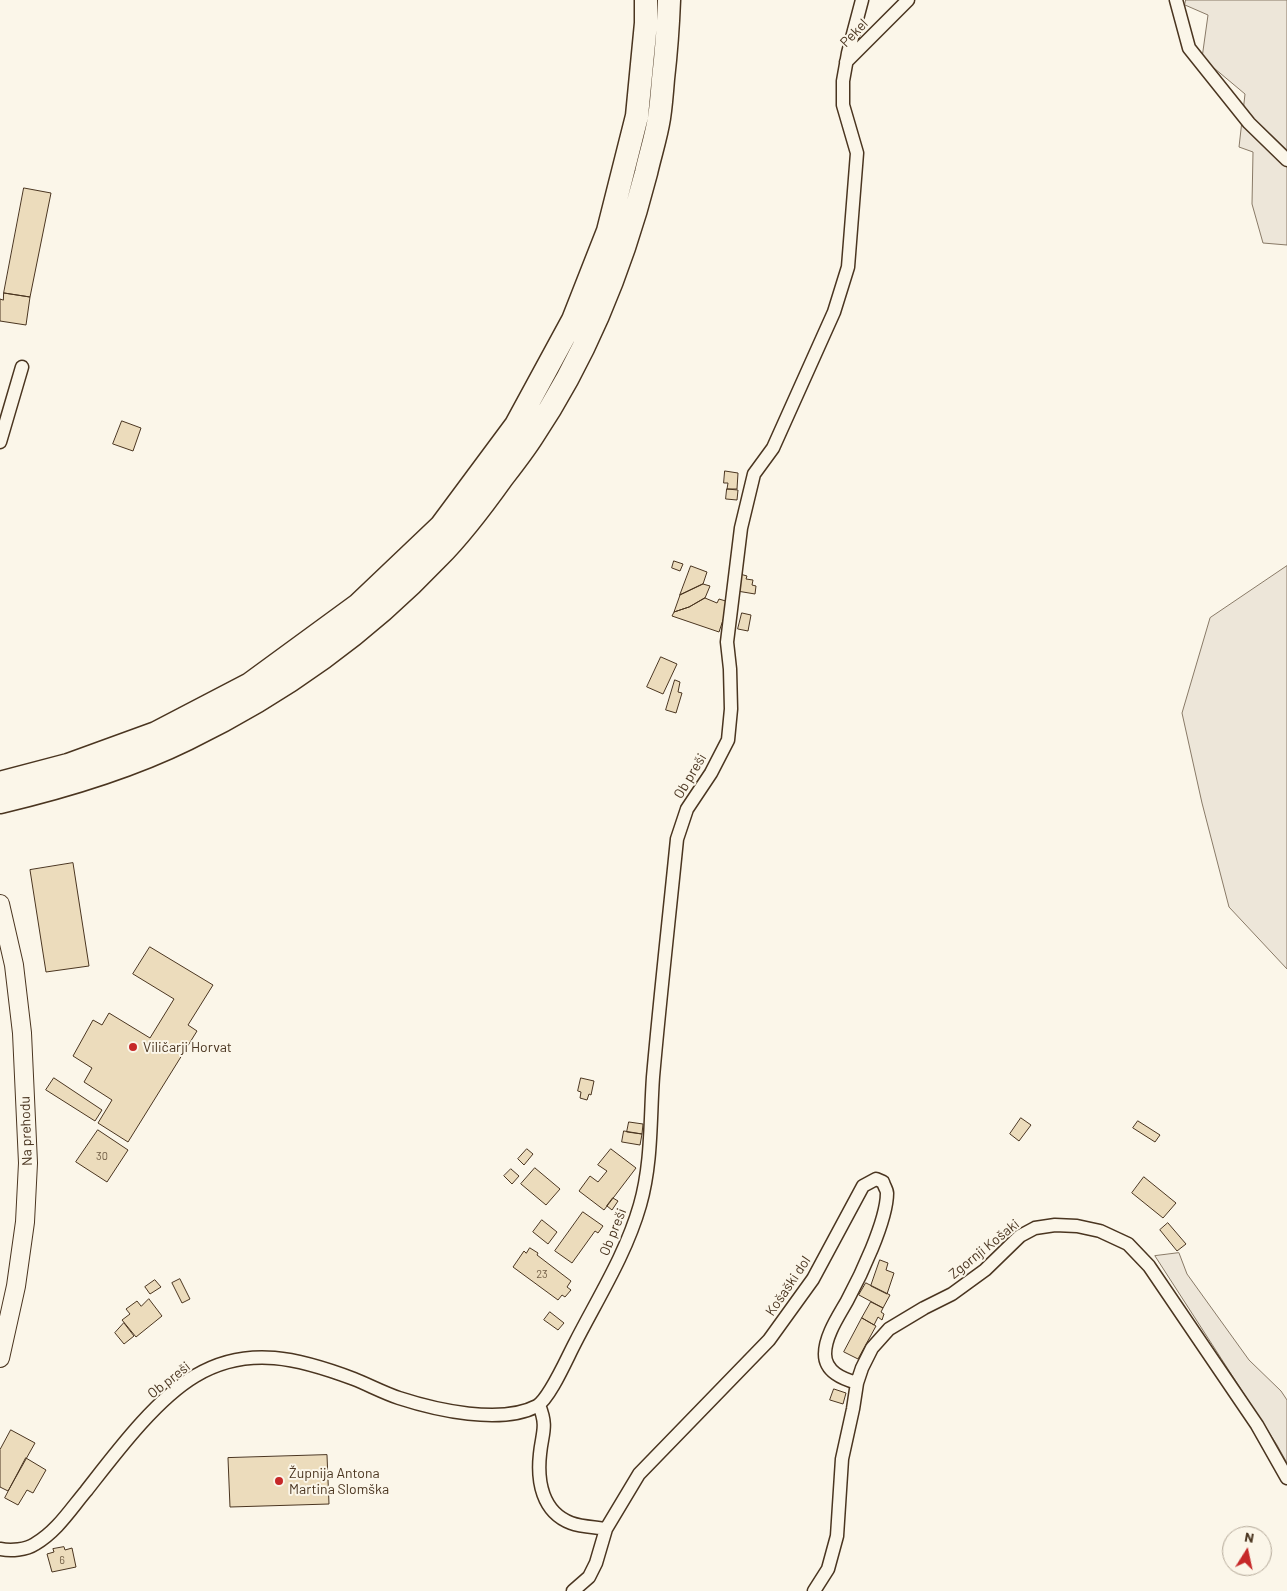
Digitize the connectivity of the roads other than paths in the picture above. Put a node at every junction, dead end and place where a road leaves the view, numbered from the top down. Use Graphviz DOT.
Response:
graph roads {
  1 [pos="646,0"];
  2 [pos="669,0"];
  3 [pos="862,0"];
  4 [pos="908,0"];
  5 [pos="1176,0"];
  6 [pos="846,62"];
  7 [pos="1287,160"];
  8 [pos="22,368"];
  9 [pos="0,442"];
  10 [pos="0,783"];
  11 [pos="0,802"];
  12 [pos="0,904"];
  13 [pos="0,1358"];
  14 [pos="857,1383"];
  15 [pos="539,1405"];
  16 [pos="1287,1478"];
  17 [pos="606,1528"];
  18 [pos="0,1550"];
  19 [pos="573,1591"];
  20 [pos="814,1591"];
  1 -- 10 [label="highway"];
  2 -- 11 [label="highway"];
  3 -- 6 [label="street, Pekel"];
  4 -- 6 [label="street, Pekel"];
  5 -- 7 [label="street"];
  6 -- 15 [label="street, Ob preši"];
  8 -- 9 [label="street"];
  12 -- 13 [label="street, Na prehodu"];
  14 -- 16 [label="street, Zgornji Košaki"];
  14 -- 17 [label="street, Košaški dol"];
  14 -- 20 [label="street, Zgornji Košaki"];
  15 -- 17 [label="street"];
  15 -- 18 [label="street, Ob preši"];
  17 -- 19 [label="street, Košaški dol"];
}
